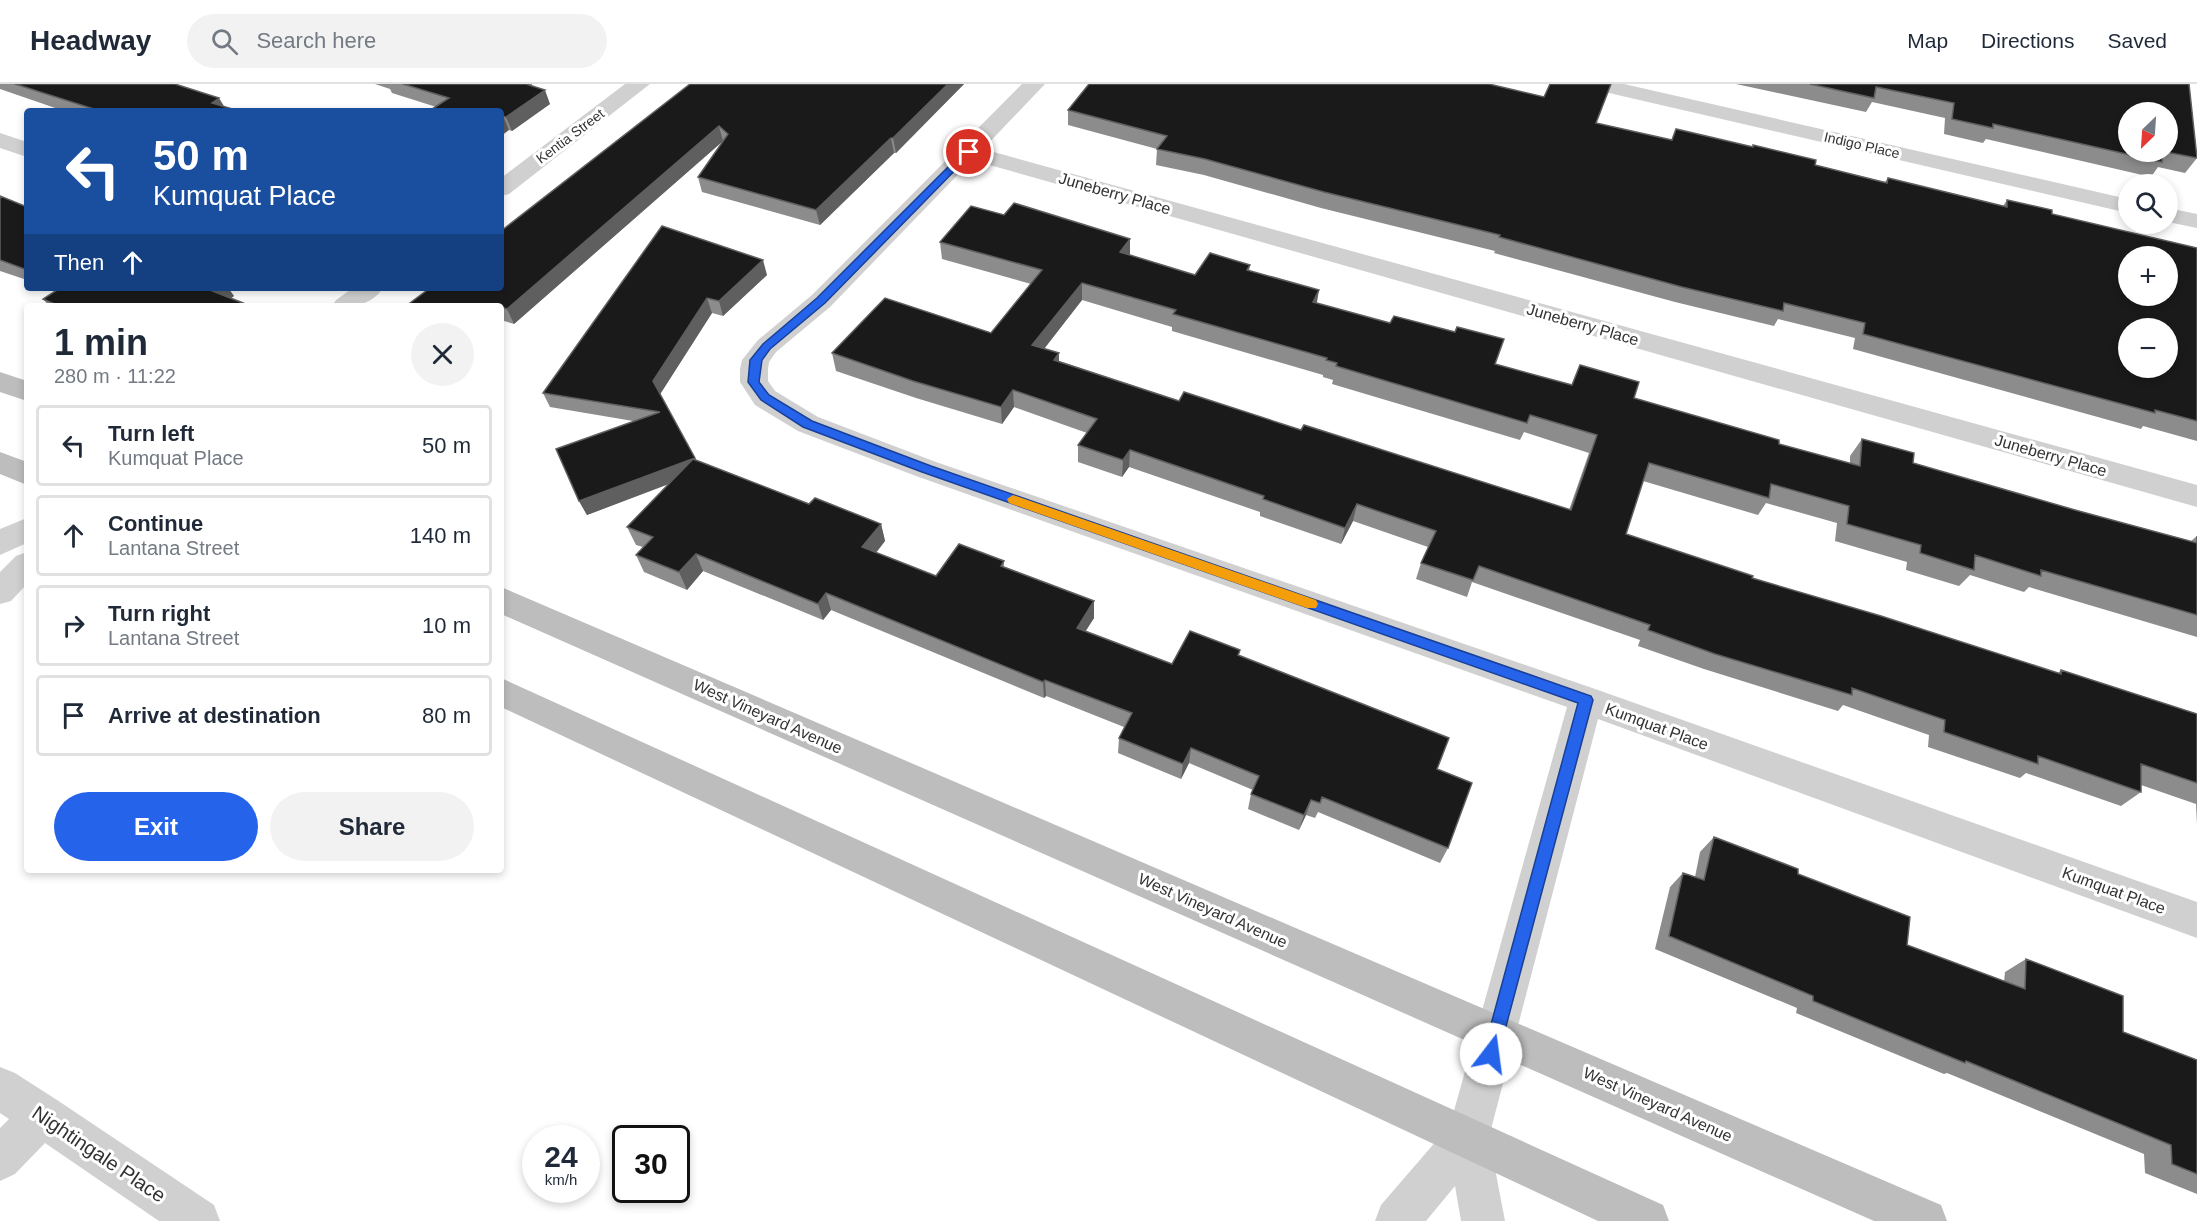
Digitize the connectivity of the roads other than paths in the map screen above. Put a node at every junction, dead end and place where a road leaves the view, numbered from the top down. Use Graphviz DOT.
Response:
graph roads {
  1 [pos="639,84"];
  2 [pos="1034,84"];
  3 [pos="1596,84"];
  4 [pos="0,140"];
  5 [pos="24,149"];
  6 [pos="969,152"];
  7 [pos="504,187"];
  8 [pos="2118,204"];
  9 [pos="2178,217"];
  10 [pos="2197,221"];
  11 [pos="366,291"];
  12 [pos="349,303"];
  13 [pos="0,381"];
  14 [pos="24,392"];
  15 [pos="0,462"];
  16 [pos="24,473"];
  17 [pos="2197,496"];
  18 [pos="24,531"];
  19 [pos="0,543"];
  20 [pos="24,567"];
  21 [pos="0,592"];
  22 [pos="504,601"];
  23 [pos="504,693"];
  24 [pos="1586,700"];
  25 [pos="2197,920"];
  26 [pos="1497,1034"];
  27 [pos="0,1088"];
  28 [pos="42,1115"];
  29 [pos="1468,1137"];
  30 [pos="0,1159"];
  31 [pos="198,1221"];
  32 [pos="1397,1221"];
  33 [pos="1483,1221"];
  34 [pos="1647,1221"];
  35 [pos="1925,1221"];
  1 -- 7 [label="street, Kentia Street"];
  2 -- 6 [label="street, Kumquat Place"];
  3 -- 8 [label="street, Indigo Place"];
  4 -- 5 [label="street"];
  6 -- 17 [label="street, Juneberry Place"];
  6 -- 24 [label="street, Kumquat Place"];
  9 -- 10 [label="street"];
  11 -- 12 [label="street"];
  13 -- 14 [label="main road"];
  15 -- 16 [label="main road"];
  18 -- 19 [label="street"];
  20 -- 21 [label="street"];
  22 -- 26 [label="main road, West Vineyard Avenue"];
  23 -- 29 [label="main road"];
  24 -- 25 [label="street, Kumquat Place"];
  24 -- 26 [label="street"];
  26 -- 29 [label="street"];
  26 -- 35 [label="main road, West Vineyard Avenue"];
  27 -- 28 [label="street, Nightingale Place"];
  28 -- 30 [label="street"];
  28 -- 31 [label="street, Nightingale Place"];
  29 -- 32 [label="street"];
  29 -- 33 [label="street"];
  29 -- 34 [label="main road"];
}
